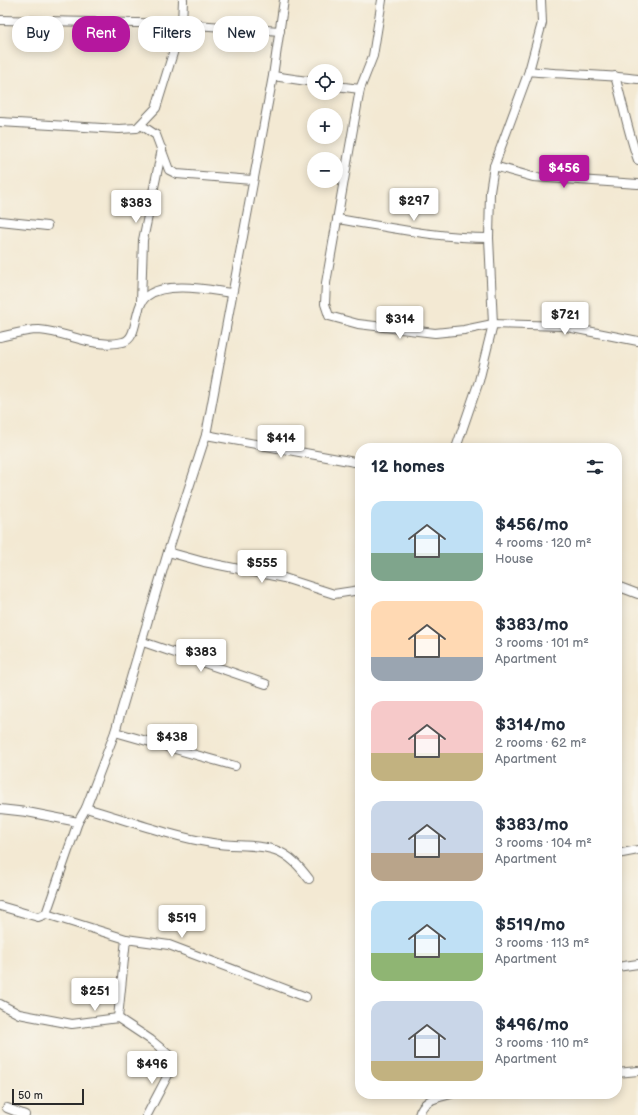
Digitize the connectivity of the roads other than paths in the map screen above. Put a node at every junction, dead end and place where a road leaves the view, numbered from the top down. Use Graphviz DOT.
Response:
graph roads {
  1 [pos="183,0"];
  2 [pos="284,0"];
  3 [pos="382,0"];
  4 [pos="542,0"];
  5 [pos="182,16"];
  6 [pos="0,20"];
  7 [pos="138,23"];
  8 [pos="205,26"];
  9 [pos="280,31"];
  10 [pos="173,52"];
  11 [pos="529,71"];
  12 [pos="273,76"];
  13 [pos="615,76"];
  14 [pos="638,79"];
  15 [pos="307,81"];
  16 [pos="343,87"];
  17 [pos="360,89"];
  18 [pos="0,122"];
  19 [pos="141,125"];
  20 [pos="162,150"];
  21 [pos="638,160"];
  22 [pos="494,166"];
  23 [pos="252,180"];
  24 [pos="638,184"];
  25 [pos="337,219"];
  26 [pos="0,221"];
  27 [pos="47,226"];
  28 [pos="489,238"];
  29 [pos="231,293"];
  30 [pos="141,302"];
  31 [pos="493,324"];
  32 [pos="0,337"];
  33 [pos="638,341"];
  34 [pos="206,435"];
  35 [pos="458,443"];
  36 [pos="355,463"];
  37 [pos="168,552"];
  38 [pos="622,588"];
  39 [pos="355,591"];
  40 [pos="638,594"];
  41 [pos="143,642"];
  42 [pos="266,684"];
  43 [pos="115,732"];
  44 [pos="235,766"];
  45 [pos="86,808"];
  46 [pos="0,809"];
  47 [pos="78,822"];
  48 [pos="638,850"];
  49 [pos="622,853"];
  50 [pos="309,879"];
  51 [pos="0,906"];
  52 [pos="46,914"];
  53 [pos="126,939"];
  54 [pos="638,964"];
  55 [pos="622,966"];
  56 [pos="306,997"];
  57 [pos="0,1004"];
  58 [pos="118,1018"];
  59 [pos="638,1070"];
  60 [pos="622,1072"];
  61 [pos="434,1099"];
  62 [pos="7,1108"];
  63 [pos="25,1115"];
  64 [pos="147,1115"];
  65 [pos="419,1115"];
  1 -- 5 [label="street"];
  2 -- 9 [label="street"];
  3 -- 17 [label="street"];
  4 -- 11 [label="street"];
  6 -- 7 [label="street"];
  8 -- 9 [label="street"];
  9 -- 12 [label="street"];
  10 -- 19 [label="street"];
  11 -- 13 [label="street"];
  11 -- 22 [label="street"];
  12 -- 15 [label="street"];
  12 -- 23 [label="street"];
  13 -- 14 [label="street"];
  13 -- 21 [label="street"];
  16 -- 17 [label="street"];
  17 -- 25 [label="street"];
  18 -- 19 [label="street"];
  19 -- 20 [label="street"];
  20 -- 23 [label="street"];
  20 -- 30 [label="street"];
  22 -- 24 [label="street"];
  22 -- 28 [label="street"];
  23 -- 29 [label="street"];
  25 -- 28 [label="street"];
  25 -- 31 [label="street"];
  26 -- 27 [label="street"];
  28 -- 31 [label="street"];
  29 -- 30 [label="street"];
  29 -- 34 [label="street"];
  30 -- 32 [label="street"];
  31 -- 33 [label="street"];
  31 -- 35 [label="street"];
  34 -- 36 [label="street"];
  34 -- 37 [label="street"];
  37 -- 39 [label="street"];
  37 -- 41 [label="street"];
  38 -- 40 [label="street"];
  41 -- 42 [label="street"];
  41 -- 43 [label="street"];
  43 -- 44 [label="street"];
  43 -- 45 [label="street"];
  45 -- 47 [label="street"];
  45 -- 50 [label="street"];
  46 -- 47 [label="street"];
  47 -- 52 [label="street"];
  48 -- 49 [label="street"];
  51 -- 52 [label="street"];
  52 -- 53 [label="street"];
  53 -- 56 [label="street"];
  53 -- 58 [label="street"];
  54 -- 55 [label="street"];
  57 -- 58 [label="street"];
  58 -- 64 [label="street"];
  59 -- 60 [label="street"];
  61 -- 65 [label="street"];
  62 -- 63 [label="street"];
}
